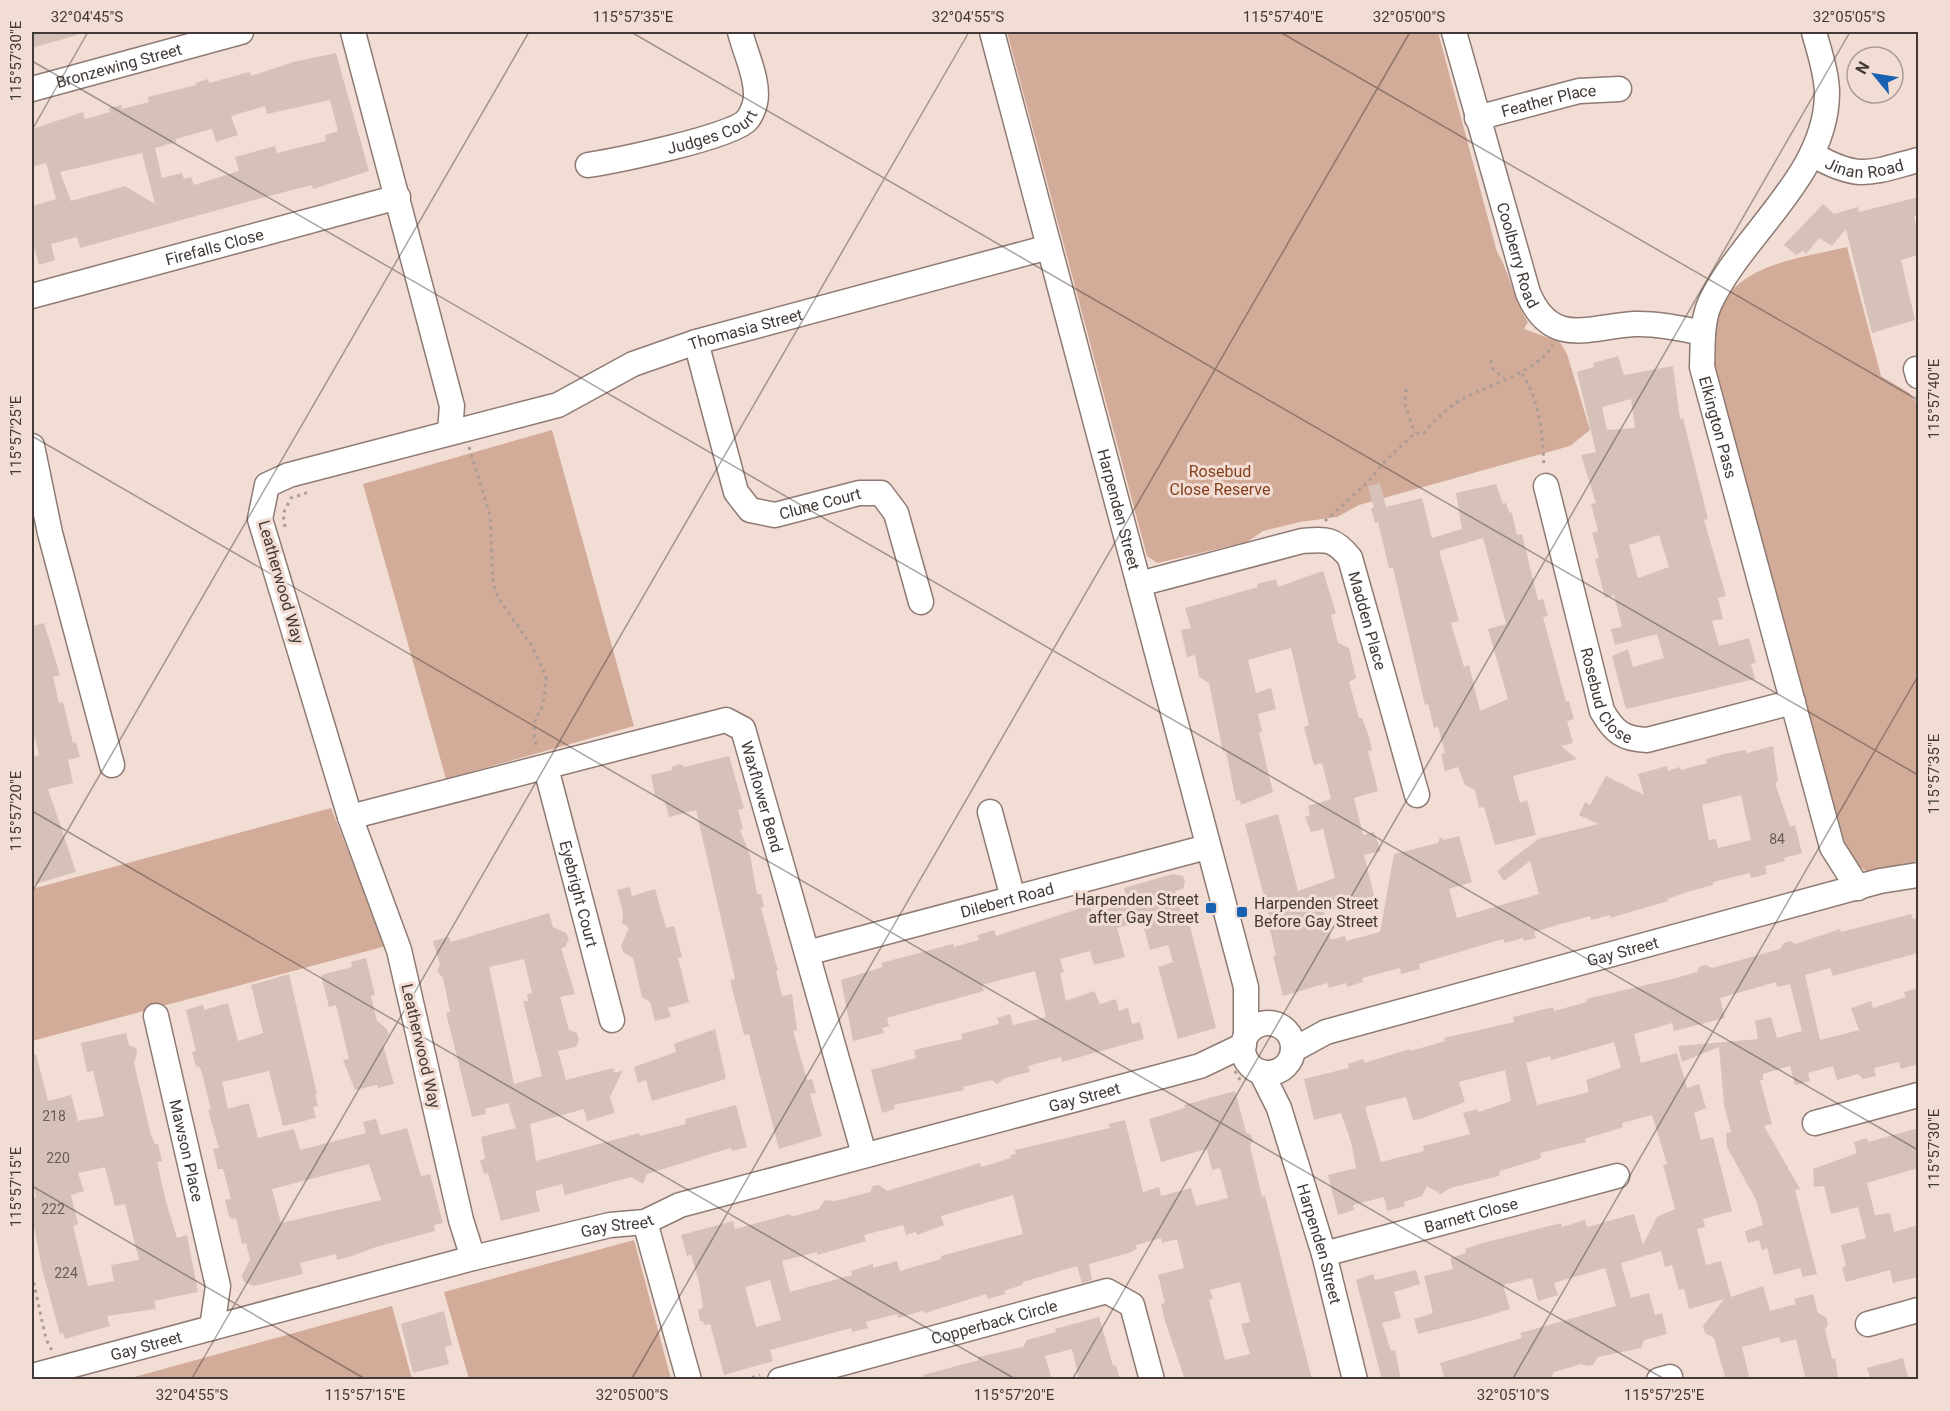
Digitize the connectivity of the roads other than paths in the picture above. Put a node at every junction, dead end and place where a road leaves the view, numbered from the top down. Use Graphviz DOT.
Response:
graph roads {
  1 [pos="241,32"];
  2 [pos="353,32"];
  3 [pos="740,32"];
  4 [pos="992,32"];
  5 [pos="1454,32"];
  6 [pos="1814,32"];
  7 [pos="197,37"];
  8 [pos="32,89"];
  9 [pos="1619,89"];
  10 [pos="1477,118"];
  11 [pos="1812,154"];
  12 [pos="1918,160"];
  13 [pos="588,165"];
  14 [pos="398,197"];
  15 [pos="1048,247"];
  16 [pos="32,296"];
  17 [pos="1703,333"];
  18 [pos="696,342"];
  19 [pos="457,430"];
  20 [pos="32,446"];
  21 [pos="1546,486"];
  22 [pos="1139,584"];
  23 [pos="921,602"];
  24 [pos="1793,702"];
  25 [pos="112,765"];
  26 [pos="546,768"];
  27 [pos="1416,795"];
  28 [pos="990,812"];
  29 [pos="351,817"];
  30 [pos="1207,847"];
  31 [pos="1832,847"];
  32 [pos="1918,875"];
  33 [pos="1858,888"];
  34 [pos="1825,896"];
  35 [pos="1013,898"];
  36 [pos="807,953"];
  37 [pos="1246,987"];
  38 [pos="156,1016"];
  39 [pos="612,1020"];
  40 [pos="1278,1026"];
  41 [pos="1326,1032"];
  42 [pos="1245,1040"];
  43 [pos="1200,1066"];
  44 [pos="1273,1066"];
  45 [pos="1918,1095"];
  46 [pos="1815,1123"];
  47 [pos="864,1154"];
  48 [pos="1617,1176"];
  49 [pos="645,1222"];
  50 [pos="1324,1254"];
  51 [pos="473,1258"];
  52 [pos="218,1286"];
  53 [pos="1918,1310"];
  54 [pos="243,1320"];
  55 [pos="1868,1324"];
  56 [pos="212,1328"];
  57 [pos="32,1376"];
  58 [pos="689,1380"];
  59 [pos="780,1380"];
  60 [pos="1152,1380"];
  61 [pos="1355,1380"];
  1 -- 7 [label="street, Bronzewing Street"];
  2 -- 14 [label="street"];
  3 -- 13 [label="street, Judges Court"];
  4 -- 15 [label="street, Harpenden Street"];
  5 -- 10 [label="street, Coolberry Road"];
  6 -- 11 [label="street, Elkington Pass"];
  7 -- 8 [label="street, Bronzewing Street"];
  9 -- 10 [label="street, Feather Place"];
  10 -- 17 [label="street, Coolberry Road"];
  11 -- 12 [label="street, Jinan Road"];
  11 -- 17 [label="street, Elkington Pass"];
  14 -- 16 [label="street, Firefalls Close"];
  14 -- 19 [label="street"];
  15 -- 18 [label="street, Thomasia Street"];
  15 -- 22 [label="street, Harpenden Street"];
  17 -- 24 [label="street, Elkington Pass"];
  18 -- 19 [label="street, Thomasia Street"];
  18 -- 23 [label="street, Clune Court"];
  19 -- 29 [label="street, Leatherwood Way"];
  20 -- 25 [label="street"];
  21 -- 24 [label="street, Rosebud Close"];
  22 -- 27 [label="street, Madden Place"];
  22 -- 30 [label="street, Harpenden Street"];
  24 -- 31 [label="street, Elkington Pass"];
  26 -- 29 [label="street, Waxflower Bend"];
  26 -- 36 [label="street, Waxflower Bend"];
  26 -- 39 [label="street, Eyebright Court"];
  28 -- 35 [label="street"];
  29 -- 51 [label="street, Leatherwood Way"];
  30 -- 35 [label="street, Dilebert Road"];
  30 -- 37 [label="street, Harpenden Street"];
  31 -- 33 [label="street, Elkington Pass"];
  31 -- 34 [label="street, Elkington Pass"];
  32 -- 33 [label="street, Gay Street"];
  33 -- 34 [label="street, Gay Street"];
  34 -- 41 [label="street, Gay Street"];
  35 -- 36 [label="street, Dilebert Road"];
  36 -- 47 [label="street, Waxflower Bend"];
  37 -- 40 [label="street, Harpenden Street"];
  37 -- 42 [label="street, Harpenden Street"];
  38 -- 52 [label="street, Mawson Place"];
  40 -- 41 [label="street, Gay Street"];
  40 -- 42 [label="street"];
  40 -- 44 [label="street, Harpenden Street"];
  41 -- 44 [label="street, Gay Street"];
  42 -- 43 [label="street, Gay Street"];
  42 -- 44 [label="street, Harpenden Street"];
  43 -- 44 [label="street, Gay Street"];
  43 -- 47 [label="street, Gay Street"];
  44 -- 50 [label="street, Harpenden Street"];
  45 -- 46 [label="street"];
  47 -- 49 [label="street, Gay Street"];
  48 -- 50 [label="street, Barnett Close"];
  49 -- 51 [label="street, Gay Street"];
  49 -- 58 [label="street"];
  50 -- 61 [label="street, Harpenden Street"];
  51 -- 54 [label="street, Gay Street"];
  52 -- 54 [label="street, Mawson Place"];
  52 -- 56 [label="street, Mawson Place"];
  53 -- 55 [label="street"];
  54 -- 56 [label="street, Gay Street"];
  56 -- 57 [label="street, Gay Street"];
  59 -- 60 [label="street, Copperback Circle"];
}
